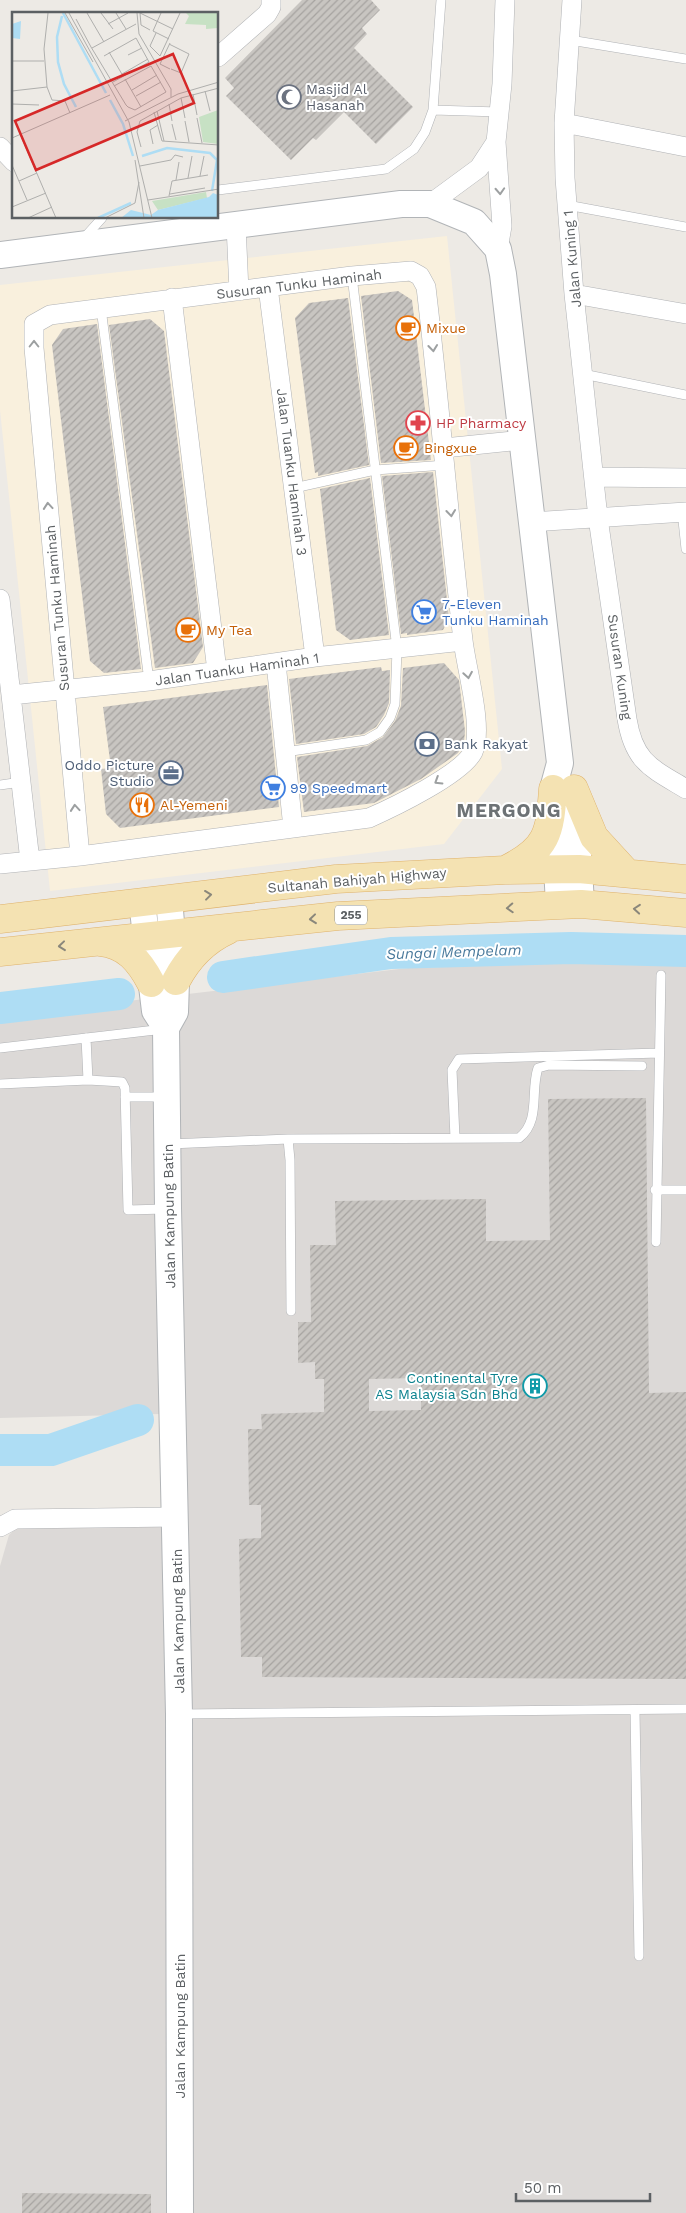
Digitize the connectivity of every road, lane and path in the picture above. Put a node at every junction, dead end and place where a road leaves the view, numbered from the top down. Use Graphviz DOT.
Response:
graph roads {
  1 [pos="271,0"];
  2 [pos="441,0"];
  3 [pos="505,0"];
  4 [pos="572,0"];
  5 [pos="570,40"];
  6 [pos="219,56"];
  7 [pos="686,59"];
  8 [pos="433,110"];
  9 [pos="499,112"];
  10 [pos="564,123"];
  11 [pos="496,142"];
  12 [pos="0,147"];
  13 [pos="686,147"];
  14 [pos="12,160"];
  15 [pos="219,190"];
  16 [pos="430,204"];
  17 [pos="567,205"];
  18 [pos="101,219"];
  19 [pos="236,225"];
  20 [pos="686,227"];
  21 [pos="77,246"];
  22 [pos="498,249"];
  23 [pos="0,255"];
  24 [pos="352,276"];
  25 [pos="268,287"];
  26 [pos="240,291"];
  27 [pos="574,294"];
  28 [pos="172,298"];
  29 [pos="101,308"];
  30 [pos="686,314"];
  31 [pos="582,374"];
  32 [pos="686,395"];
  33 [pos="522,440"];
  34 [pos="445,457"];
  35 [pos="375,470"];
  36 [pos="595,477"];
  37 [pos="686,478"];
  38 [pos="294,488"];
  39 [pos="684,511"];
  40 [pos="598,518"];
  41 [pos="531,522"];
  42 [pos="686,549"];
  43 [pos="0,599"];
  44 [pos="463,641"];
  45 [pos="397,649"];
  46 [pos="315,658"];
  47 [pos="276,663"];
  48 [pos="217,671"];
  49 [pos="149,681"];
  50 [pos="65,690"];
  51 [pos="8,704"];
  52 [pos="285,752"];
  53 [pos="21,782"];
  54 [pos="0,785"];
  55 [pos="564,789"];
  56 [pos="686,789"];
  57 [pos="293,828"];
  58 [pos="80,856"];
  59 [pos="30,861"];
  60 [pos="0,864"];
  61 [pos="568,869"];
  62 [pos="505,870"];
  63 [pos="627,873"];
  64 [pos="686,879"];
  65 [pos="169,899"];
  66 [pos="142,902"];
  67 [pos="570,905"];
  68 [pos="686,913"];
  69 [pos="0,919"];
  70 [pos="234,927"];
  71 [pos="172,934"];
  72 [pos="145,936"];
  73 [pos="94,942"];
  74 [pos="0,952"];
  75 [pos="661,974"];
  76 [pos="163,982"];
  77 [pos="166,1028"];
  78 [pos="86,1038"];
  79 [pos="0,1048"];
  80 [pos="659,1053"];
  81 [pos="642,1066"];
  82 [pos="88,1080"];
  83 [pos="0,1084"];
  84 [pos="167,1096"];
  85 [pos="125,1098"];
  86 [pos="455,1138"];
  87 [pos="288,1139"];
  88 [pos="167,1144"];
  89 [pos="655,1190"];
  90 [pos="686,1190"];
  91 [pos="168,1208"];
  92 [pos="656,1242"];
  93 [pos="291,1311"];
  94 [pos="176,1516"];
  95 [pos="0,1527"];
  96 [pos="686,1709"];
  97 [pos="635,1710"];
  98 [pos="179,1714"];
  99 [pos="639,1956"];
  100 [pos="180,2213"];
  1 -- 6 [label="street"];
  2 -- 8 [label="lane"];
  3 -- 9 [label="street"];
  4 -- 5 [label="street, Jalan Kuning 1"];
  5 -- 7 [label="lane"];
  5 -- 10 [label="street, Jalan Kuning 1"];
  8 -- 9 [label="lane"];
  8 -- 15 [label="lane"];
  9 -- 11 [label="street"];
  10 -- 13 [label="street"];
  10 -- 17 [label="street, Jalan Kuning 1"];
  11 -- 16 [label="street"];
  11 -- 22 [label="street, one-way"];
  12 -- 14 [label="street"];
  16 -- 19 [label="street"];
  16 -- 22 [label="street"];
  17 -- 20 [label="lane"];
  17 -- 27 [label="street, Jalan Kuning 1"];
  18 -- 21 [label="lane"];
  19 -- 21 [label="street"];
  19 -- 26 [label="street"];
  21 -- 23 [label="street"];
  22 -- 33 [label="street"];
  24 -- 25 [label="street, Susuran Tunku Haminah"];
  24 -- 34 [label="street, Susuran Tunku Haminah, one-way"];
  24 -- 35 [label="lane"];
  25 -- 26 [label="street, Susuran Tunku Haminah"];
  25 -- 38 [label="street, Jalan Tuanku Haminah 3"];
  26 -- 28 [label="street, Susuran Tunku Haminah"];
  27 -- 30 [label="street"];
  27 -- 31 [label="street, Jalan Kuning 1"];
  28 -- 29 [label="street, Susuran Tunku Haminah"];
  28 -- 48 [label="street"];
  29 -- 49 [label="lane"];
  50 -- 29 [label="street, Susuran Tunku Haminah, one-way"];
  31 -- 32 [label="lane"];
  31 -- 36 [label="street, Jalan Kuning 1"];
  33 -- 34 [label="street"];
  33 -- 41 [label="street"];
  34 -- 35 [label="lane"];
  34 -- 44 [label="street, one-way"];
  35 -- 38 [label="lane"];
  35 -- 45 [label="lane"];
  36 -- 37 [label="street"];
  36 -- 40 [label="street, Jalan Kuning 1"];
  38 -- 46 [label="street, Jalan Tuanku Haminah 3"];
  39 -- 40 [label="street"];
  39 -- 42 [label="lane"];
  40 -- 41 [label="street"];
  40 -- 56 [label="street, Susuran Kuning"];
  41 -- 55 [label="street"];
  43 -- 51 [label="street"];
  44 -- 45 [label="street, Jalan Tuanku Haminah 1"];
  44 -- 57 [label="street, one-way"];
  45 -- 46 [label="street, Jalan Tuanku Haminah 1"];
  45 -- 52 [label="lane"];
  46 -- 47 [label="street, Jalan Tuanku Haminah 1"];
  47 -- 48 [label="street, Jalan Tuanku Haminah 1"];
  47 -- 52 [label="street"];
  48 -- 49 [label="street, Jalan Tuanku Haminah 1"];
  49 -- 50 [label="street, Jalan Tuanku Haminah 1"];
  50 -- 51 [label="street, Jalan Tuanku Haminah 1"];
  58 -- 50 [label="street, Susuran Tunku Haminah, one-way"];
  51 -- 53 [label="street"];
  52 -- 57 [label="street"];
  53 -- 54 [label="lane"];
  53 -- 59 [label="street"];
  55 -- 61 [label="street"];
  55 -- 62 [label="main road"];
  55 -- 63 [label="main road"];
  57 -- 58 [label="street"];
  58 -- 59 [label="street"];
  59 -- 60 [label="street"];
  61 -- 62 [label="main road, Sultanah Bahiyah Highway"];
  61 -- 63 [label="main road, Sultanah Bahiyah Highway"];
  61 -- 67 [label="street"];
  65 -- 62 [label="main road, Sultanah Bahiyah Highway, one-way"];
  63 -- 64 [label="main road, Sultanah Bahiyah Highway"];
  65 -- 66 [label="main road, Sultanah Bahiyah Highway"];
  65 -- 71 [label="street, Jalan Kampung Batin"];
  66 -- 69 [label="main road, Sultanah Bahiyah Highway"];
  66 -- 72 [label="street, Jalan Kampung Batin"];
  68 -- 67 [label="main road, 255, one-way"];
  67 -- 70 [label="main road, 255, one-way"];
  70 -- 71 [label="main road, 255"];
  70 -- 76 [label="main road"];
  71 -- 72 [label="main road, 255"];
  71 -- 76 [label="street, Jalan Kampung Batin"];
  72 -- 73 [label="main road, 255"];
  72 -- 76 [label="street, Jalan Kampung Batin"];
  73 -- 74 [label="main road, 255, one-way"];
  73 -- 76 [label="main road"];
  75 -- 80 [label="lane"];
  76 -- 77 [label="street, Jalan Kampung Batin"];
  77 -- 78 [label="lane"];
  77 -- 84 [label="street, Jalan Kampung Batin"];
  78 -- 79 [label="lane"];
  78 -- 82 [label="lane"];
  80 -- 86 [label="lane"];
  80 -- 89 [label="lane"];
  81 -- 86 [label="lane"];
  82 -- 83 [label="lane"];
  82 -- 85 [label="lane"];
  84 -- 85 [label="lane"];
  84 -- 88 [label="street, Jalan Kampung Batin"];
  85 -- 91 [label="lane"];
  86 -- 87 [label="lane"];
  87 -- 88 [label="lane"];
  87 -- 93 [label="lane"];
  88 -- 91 [label="street, Jalan Kampung Batin"];
  89 -- 90 [label="lane"];
  89 -- 92 [label="lane"];
  91 -- 94 [label="street, Jalan Kampung Batin"];
  94 -- 95 [label="street"];
  94 -- 98 [label="street, Jalan Kampung Batin"];
  96 -- 97 [label="lane"];
  97 -- 98 [label="lane"];
  97 -- 99 [label="lane"];
  98 -- 100 [label="street, Jalan Kampung Batin"];
}
